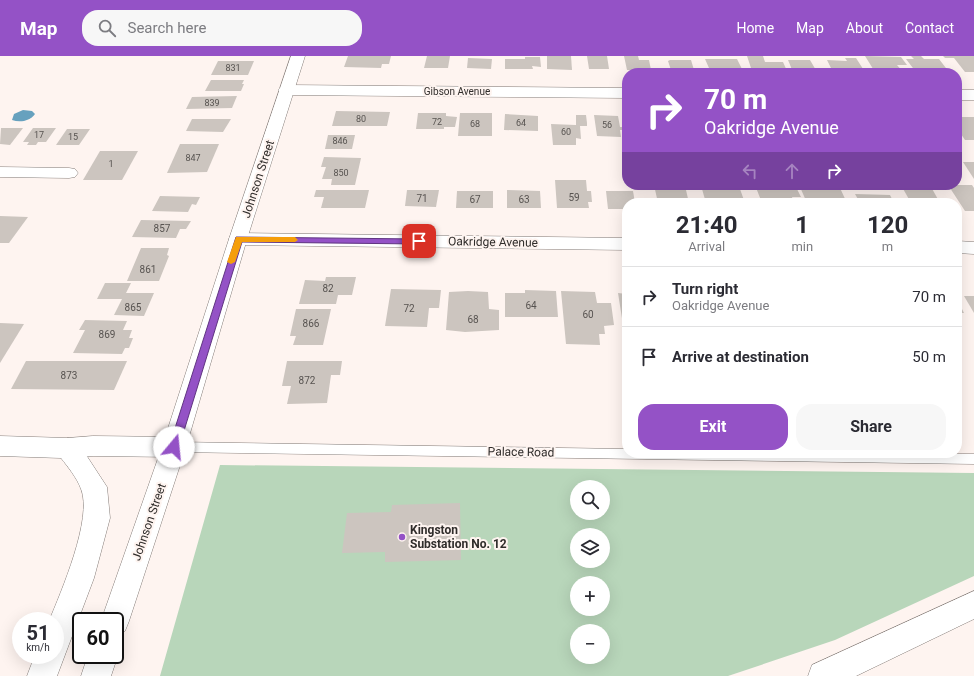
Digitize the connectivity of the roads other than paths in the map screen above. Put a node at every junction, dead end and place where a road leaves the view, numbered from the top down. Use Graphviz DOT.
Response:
graph roads {
  1 [pos="298,56"];
  2 [pos="286,90"];
  3 [pos="622,93"];
  4 [pos="962,95"];
  5 [pos="974,95"];
  6 [pos="0,172"];
  7 [pos="69,173"];
  8 [pos="238,239"];
  9 [pos="622,244"];
  10 [pos="962,248"];
  11 [pos="974,248"];
  12 [pos="0,446"];
  13 [pos="174,447"];
  14 [pos="68,448"];
  15 [pos="622,454"];
  16 [pos="907,458"];
  17 [pos="974,459"];
  18 [pos="974,605"];
  19 [pos="118,612"];
  20 [pos="64,620"];
  21 [pos="47,664"];
  22 [pos="101,664"];
  23 [pos="42,676"];
  24 [pos="96,676"];
  25 [pos="823,676"];
  1 -- 2 [label="main road, Johnson Street"];
  2 -- 3 [label="main road, Gibson Avenue"];
  2 -- 8 [label="main road, Johnson Street"];
  4 -- 5 [label="main road"];
  6 -- 7 [label="main road"];
  8 -- 9 [label="main road, Oakridge Avenue"];
  8 -- 13 [label="main road, Johnson Street"];
  10 -- 11 [label="main road"];
  12 -- 14 [label="main road, Palace Road"];
  13 -- 14 [label="main road, Palace Road"];
  13 -- 15 [label="lane, Palace Road"];
  13 -- 19 [label="main road, Johnson Street"];
  14 -- 20 [label="main road"];
  16 -- 17 [label="lane, Palace Road"];
  18 -- 25 [label="main road"];
  21 -- 23 [label="main road"];
  22 -- 24 [label="main road"];
}
